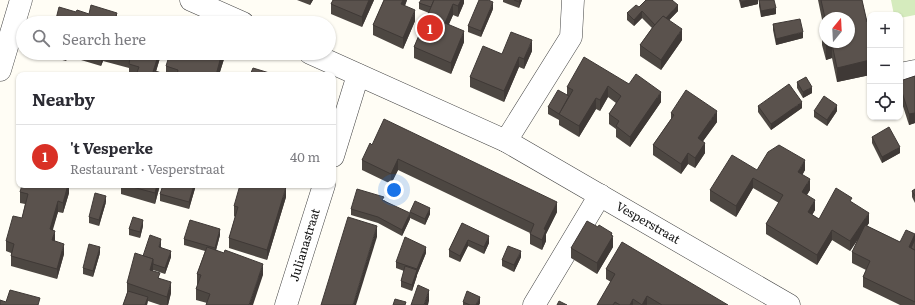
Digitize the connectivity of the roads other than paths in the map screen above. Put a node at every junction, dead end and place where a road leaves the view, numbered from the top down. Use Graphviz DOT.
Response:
graph roads {
  1 [pos="21,0"];
  2 [pos="191,0"];
  3 [pos="573,0"];
  4 [pos="16,16"];
  5 [pos="226,16"];
  6 [pos="16,17"];
  7 [pos="325,60"];
  8 [pos="0,70"];
  9 [pos="915,71"];
  10 [pos="903,73"];
  11 [pos="358,75"];
  12 [pos="506,141"];
  13 [pos="336,146"];
  14 [pos="323,188"];
  15 [pos="600,195"];
  16 [pos="286,305"];
  17 [pos="534,305"];
  18 [pos="789,305"];
  1 -- 4 [label="street"];
  2 -- 5 [label="street"];
  3 -- 12 [label="street"];
  6 -- 8 [label="street"];
  7 -- 11 [label="street, Vesperstraat"];
  9 -- 10 [label="street"];
  11 -- 12 [label="street, Vesperstraat"];
  11 -- 13 [label="street"];
  12 -- 15 [label="street, Vesperstraat"];
  14 -- 16 [label="street, Julianastraat"];
  15 -- 17 [label="street"];
  15 -- 18 [label="street, Vesperstraat"];
}
